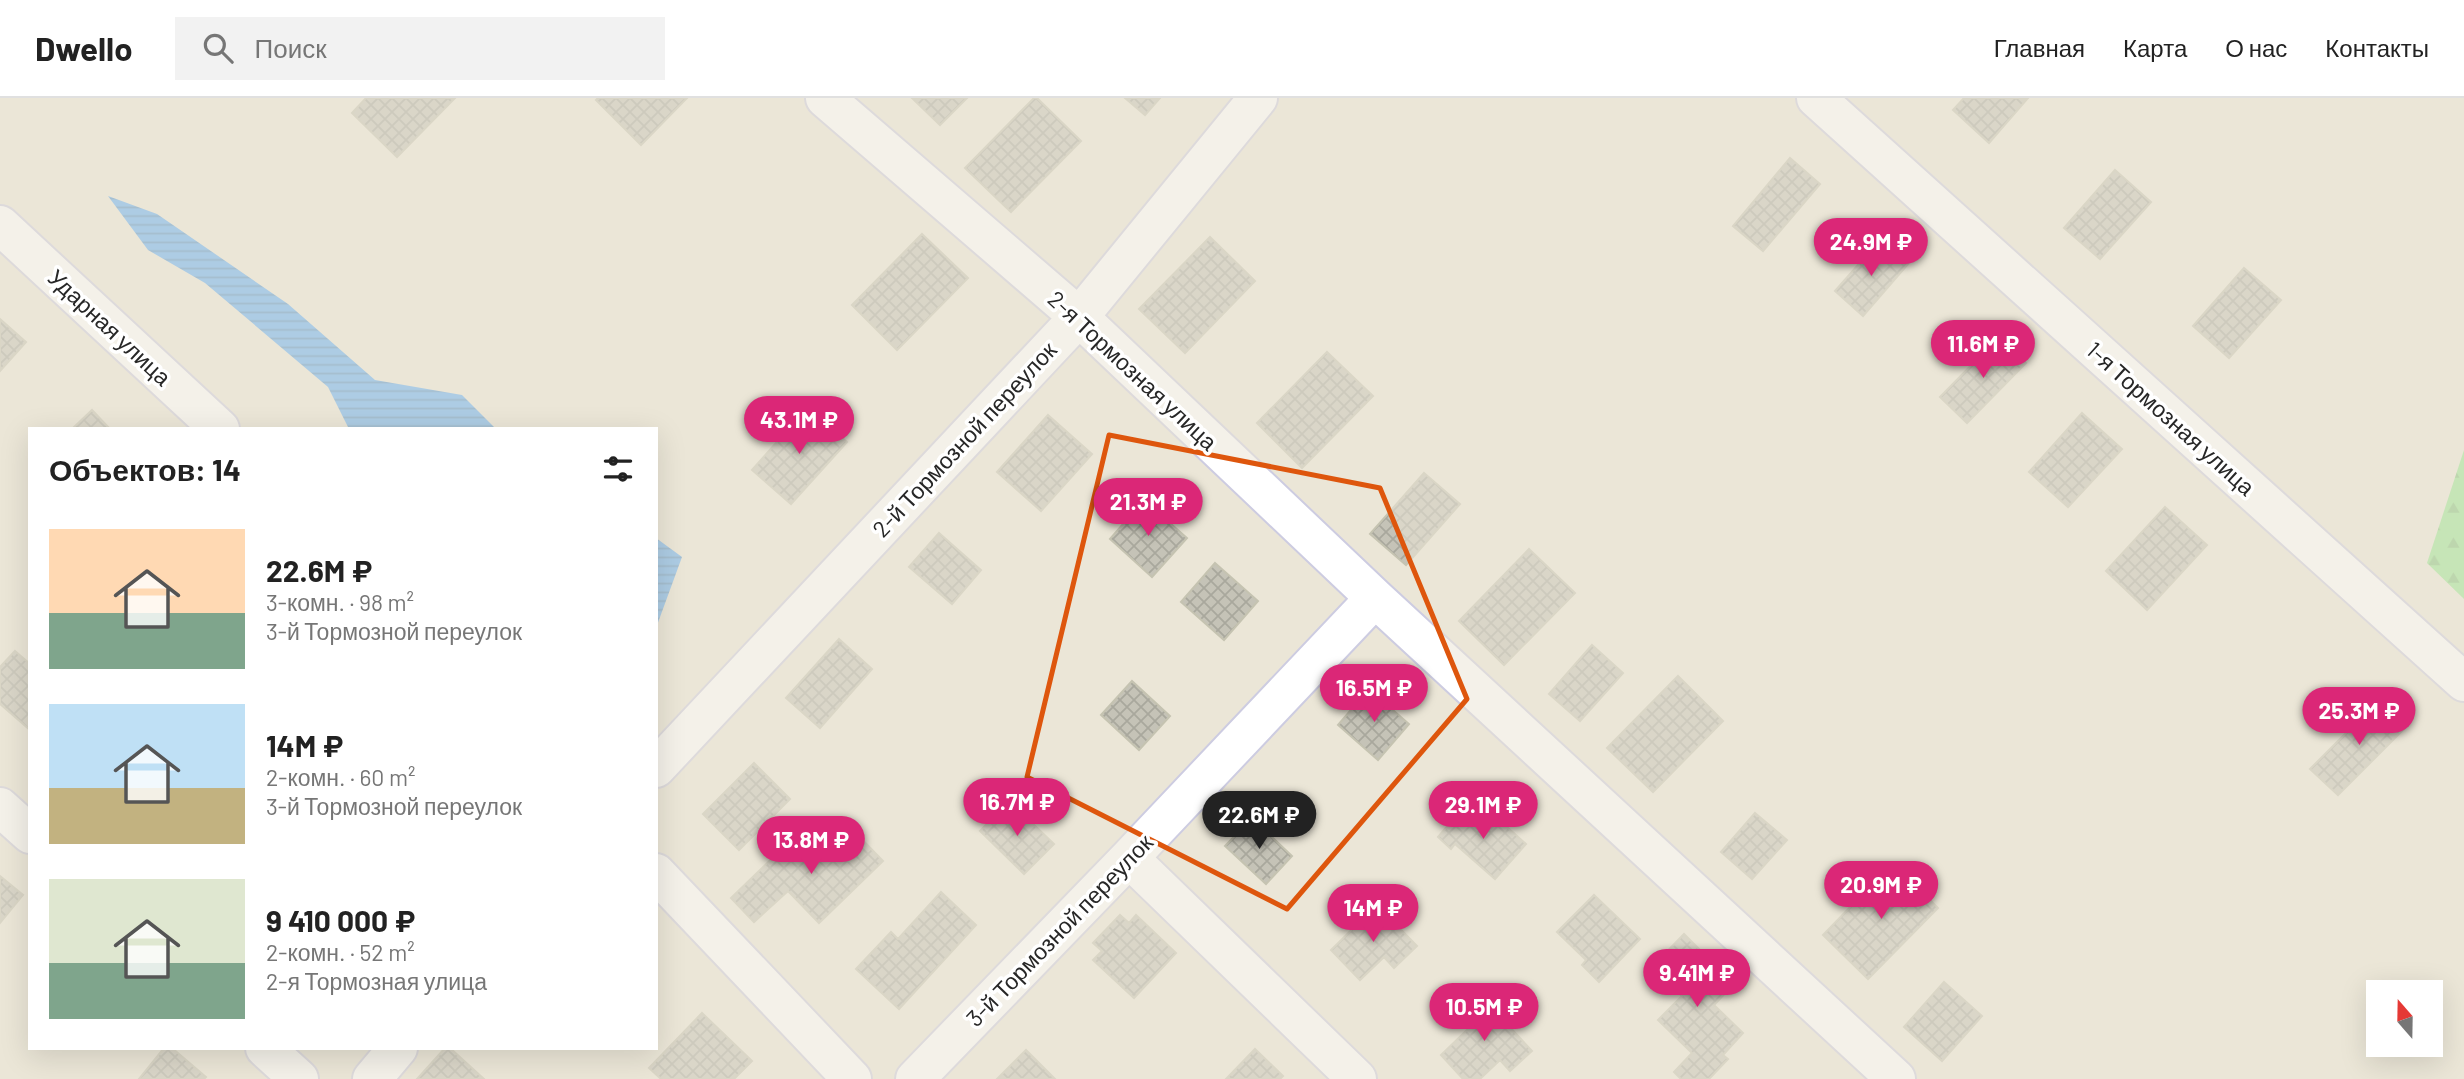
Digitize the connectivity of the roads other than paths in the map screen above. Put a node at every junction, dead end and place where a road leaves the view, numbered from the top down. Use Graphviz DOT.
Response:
graph roads {
  1 [pos="825,98"];
  2 [pos="1258,98"];
  3 [pos="1816,98"];
  4 [pos="0,225"];
  5 [pos="1079,317"];
  6 [pos="218,427"];
  7 [pos="1375,598"];
  8 [pos="2464,682"];
  9 [pos="658,766"];
  10 [pos="0,807"];
  11 [pos="28,832"];
  12 [pos="1129,858"];
  13 [pos="658,875"];
  14 [pos="267,1050"];
  15 [pos="396,1050"];
  16 [pos="299,1079"];
  17 [pos="372,1079"];
  18 [pos="852,1079"];
  19 [pos="915,1079"];
  20 [pos="1357,1079"];
  21 [pos="1896,1079"];
  1 -- 5 [label="street, 2-я Тормозная улица"];
  2 -- 5 [label="street, 2-й Тормозной переулок"];
  3 -- 8 [label="street, 1-я Тормозная улица"];
  4 -- 6 [label="street, Ударная улица"];
  5 -- 7 [label="street, 2-я Тормозная улица"];
  5 -- 9 [label="street, 2-й Тормозной переулок"];
  7 -- 12 [label="street, 3-й Тормозной переулок"];
  7 -- 21 [label="street, 2-я Тормозная улица"];
  10 -- 11 [label="street"];
  12 -- 19 [label="street, 3-й Тормозной переулок"];
  12 -- 20 [label="street"];
  13 -- 18 [label="street"];
  14 -- 16 [label="street"];
  15 -- 17 [label="street"];
}
